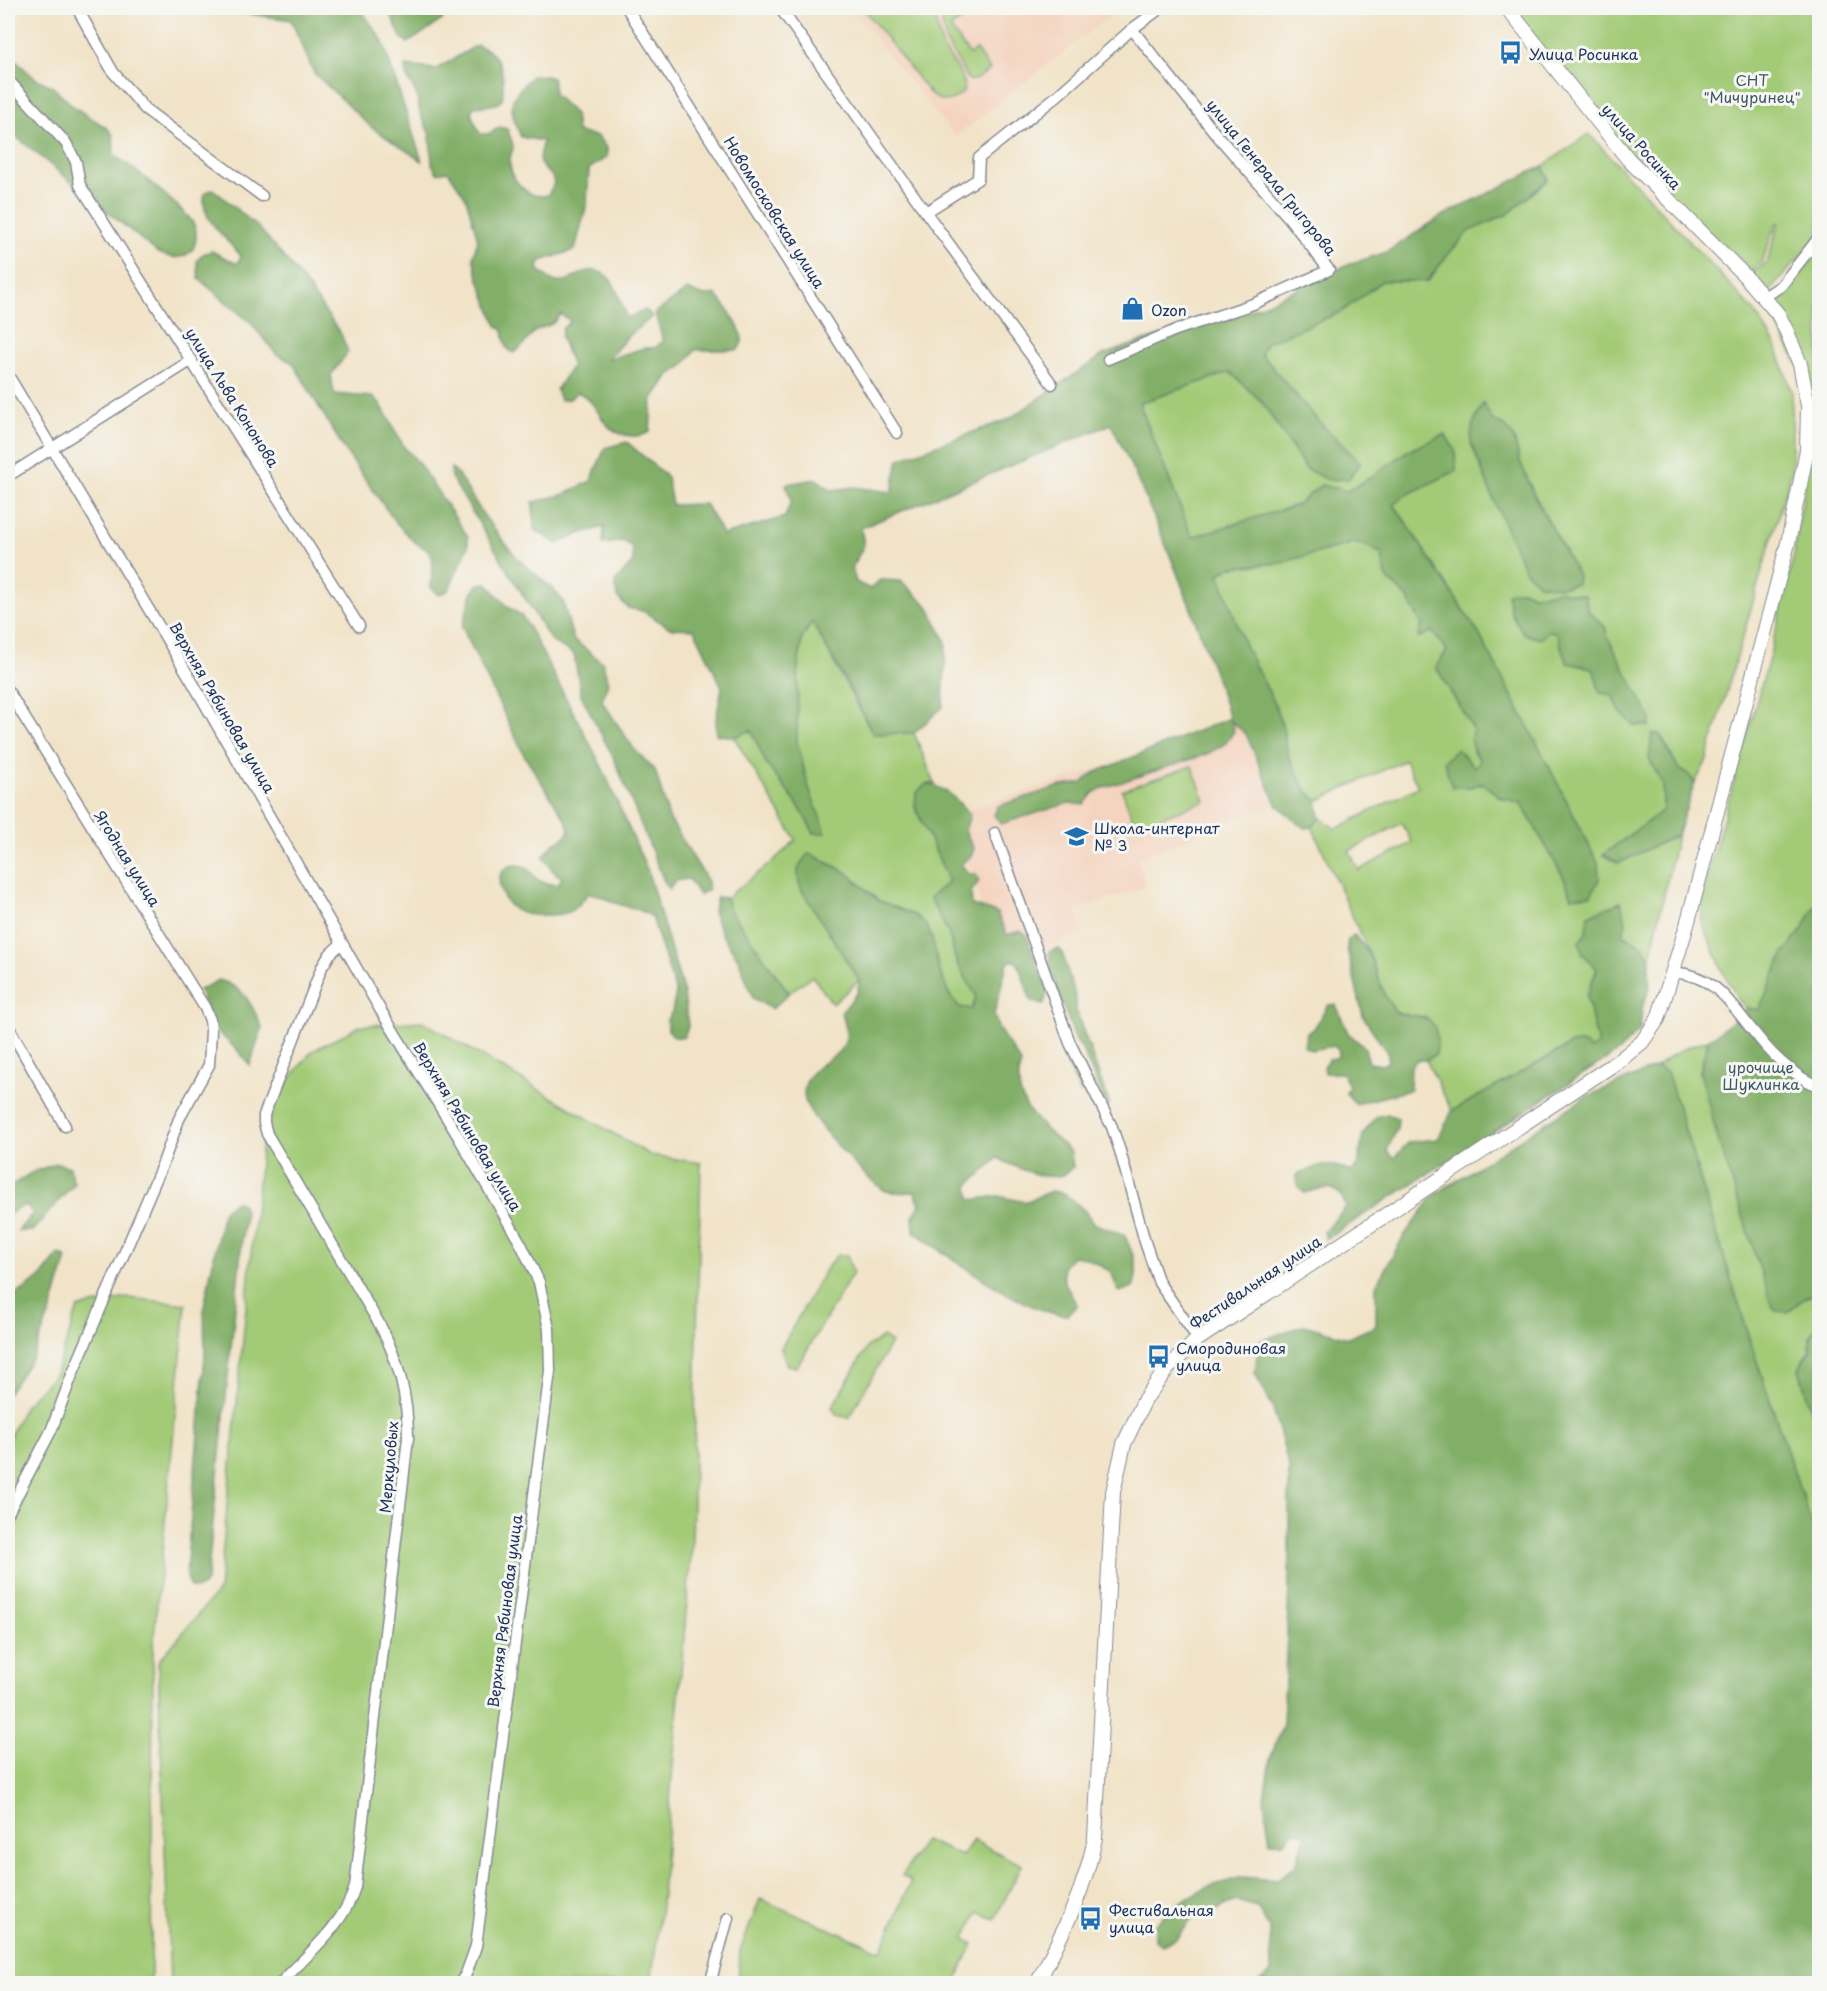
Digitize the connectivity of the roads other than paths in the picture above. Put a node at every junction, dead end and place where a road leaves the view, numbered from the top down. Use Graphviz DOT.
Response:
graph roads {
  1 [pos="78,8"];
  2 [pos="627,8"];
  3 [pos="780,8"];
  4 [pos="1161,8"];
  5 [pos="1507,8"];
  6 [pos="1132,29"];
  7 [pos="8,80"];
  8 [pos="262,196"];
  9 [pos="926,212"];
  10 [pos="1820,237"];
  11 [pos="1764,297"];
  12 [pos="1108,359"];
  13 [pos="192,360"];
  14 [pos="8,375"];
  15 [pos="1052,384"];
  16 [pos="897,433"];
  17 [pos="52,450"];
  18 [pos="8,476"];
  19 [pos="359,626"];
  20 [pos="8,691"];
  21 [pos="995,833"];
  22 [pos="1687,925"];
  23 [pos="342,943"];
  24 [pos="1673,972"];
  25 [pos="8,1026"];
  26 [pos="1820,1086"];
  27 [pos="65,1126"];
  28 [pos="1198,1340"];
  29 [pos="8,1513"];
  30 [pos="728,1918"];
  31 [pos="280,1983"];
  32 [pos="459,1983"];
  33 [pos="710,1983"];
  34 [pos="1037,1983"];
  1 -- 8 [label="street"];
  2 -- 16 [label="street, Новомосковская улица"];
  3 -- 9 [label="street"];
  4 -- 6 [label="street"];
  5 -- 11 [label="main road, улица Росинка"];
  6 -- 9 [label="street"];
  6 -- 12 [label="street, улица Генерала Григорова"];
  7 -- 13 [label="street, улица Льва Кононова"];
  9 -- 15 [label="street"];
  10 -- 11 [label="street"];
  11 -- 22 [label="main road, улица Росинка"];
  13 -- 17 [label="street"];
  13 -- 19 [label="street, улица Льва Кононова"];
  14 -- 17 [label="street, Верхняя Рябиновая улица"];
  17 -- 18 [label="street"];
  17 -- 23 [label="street, Верхняя Рябиновая улица"];
  20 -- 29 [label="street, Ягодная улица"];
  21 -- 28 [label="street"];
  22 -- 24 [label="main road, Фестивальная улица"];
  23 -- 31 [label="street, Меркуловых"];
  23 -- 32 [label="street, Верхняя Рябиновая улица"];
  24 -- 26 [label="street"];
  24 -- 28 [label="main road, Фестивальная улица"];
  25 -- 27 [label="street"];
  28 -- 34 [label="main road, Фестивальная улица"];
  30 -- 33 [label="street"];
}
